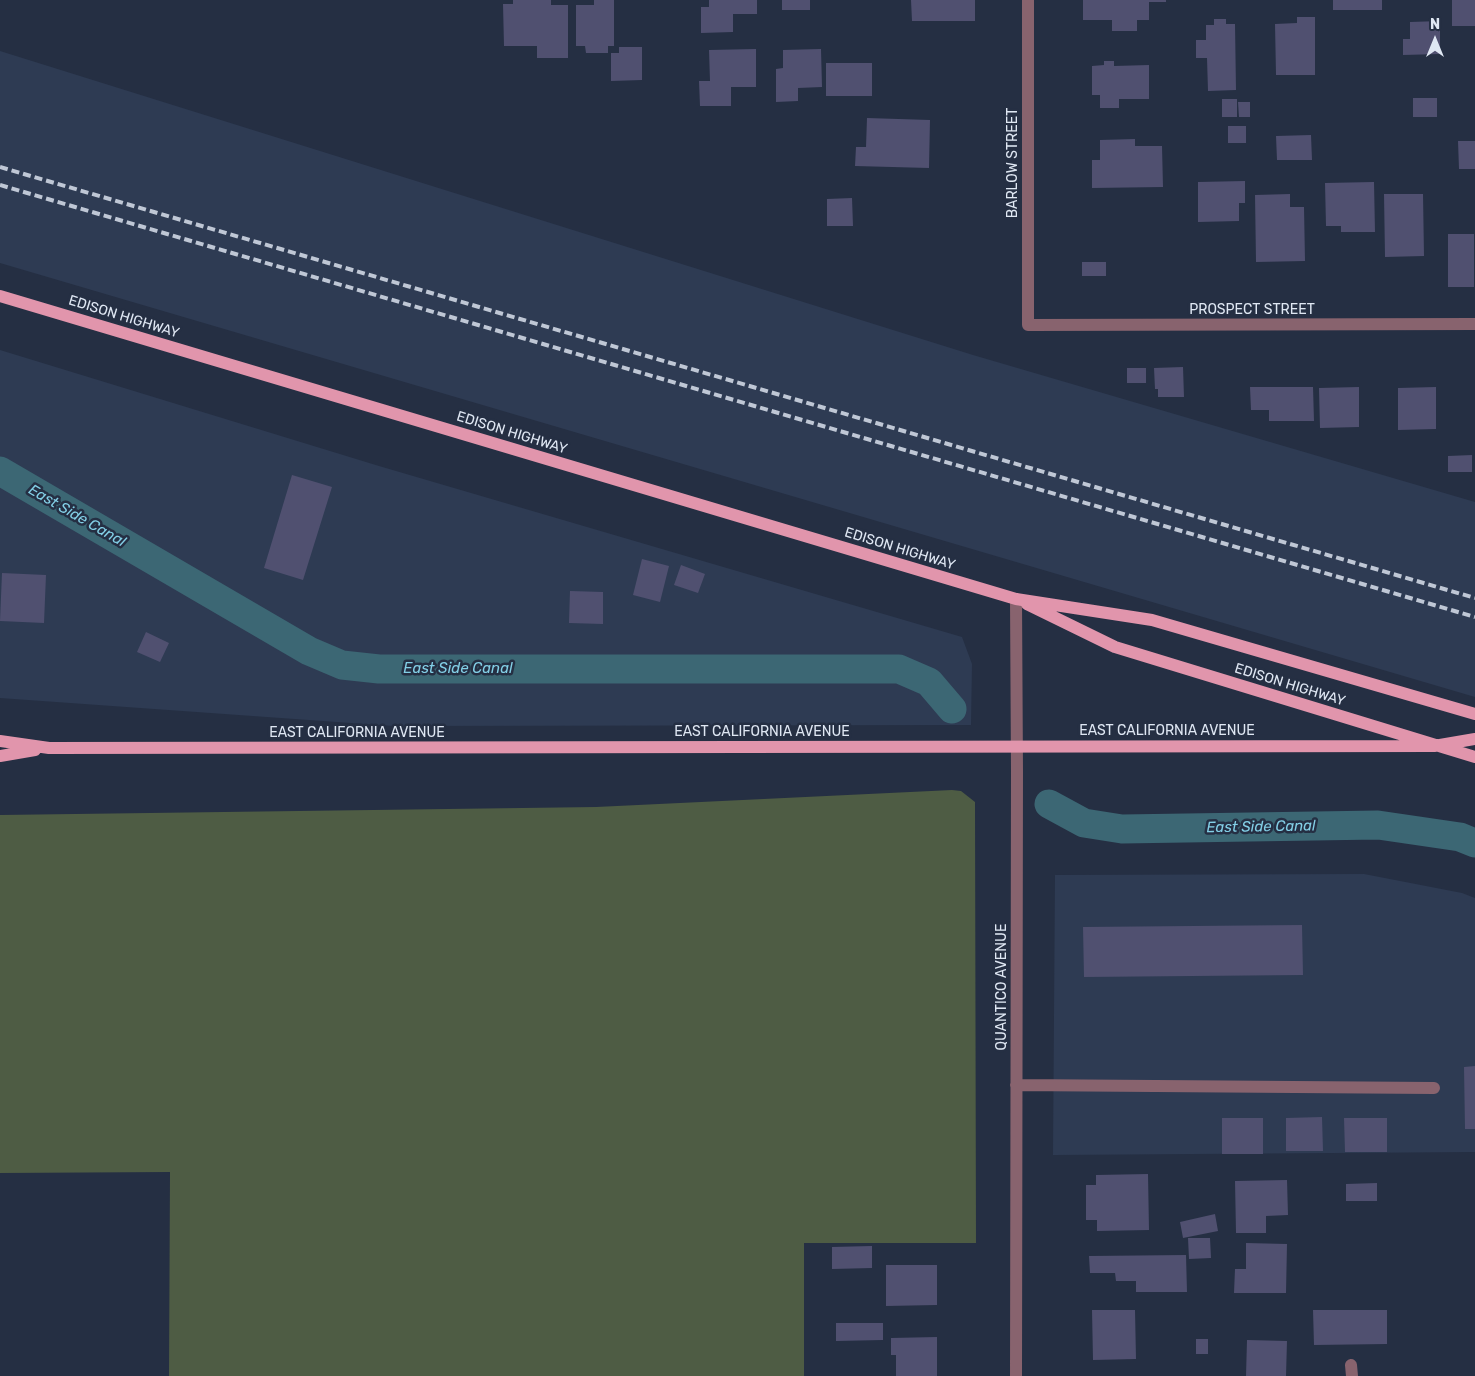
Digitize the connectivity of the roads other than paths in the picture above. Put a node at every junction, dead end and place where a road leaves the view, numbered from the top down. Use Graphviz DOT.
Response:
graph roads {
  1 [pos="1028,0"];
  2 [pos="0,296"];
  3 [pos="1475,324"];
  4 [pos="1028,325"];
  5 [pos="1016,599"];
  6 [pos="1475,714"];
  7 [pos="1475,739"];
  8 [pos="0,741"];
  9 [pos="1434,746"];
  10 [pos="1017,747"];
  11 [pos="49,748"];
  12 [pos="0,756"];
  13 [pos="1475,757"];
  14 [pos="1016,1085"];
  15 [pos="1434,1088"];
  16 [pos="1016,1376"];
  1 -- 4 [label="street, BARLOW STREET"];
  2 -- 5 [label="main road, EDISON HIGHWAY"];
  3 -- 4 [label="street, PROSPECT STREET"];
  5 -- 6 [label="main road, EDISON HIGHWAY"];
  5 -- 9 [label="main road, EDISON HIGHWAY"];
  5 -- 10 [label="street, QUANTICO AVENUE"];
  7 -- 9 [label="main road, EAST CALIFORNIA AVENUE"];
  8 -- 11 [label="main road, EAST CALIFORNIA AVENUE"];
  9 -- 10 [label="main road, EAST CALIFORNIA AVENUE"];
  9 -- 13 [label="main road, EDISON HIGHWAY"];
  10 -- 11 [label="main road, EAST CALIFORNIA AVENUE"];
  10 -- 14 [label="street, QUANTICO AVENUE"];
  11 -- 12 [label="main road, EAST CALIFORNIA AVENUE"];
  14 -- 15 [label="street"];
  14 -- 16 [label="street, QUANTICO AVENUE"];
}
